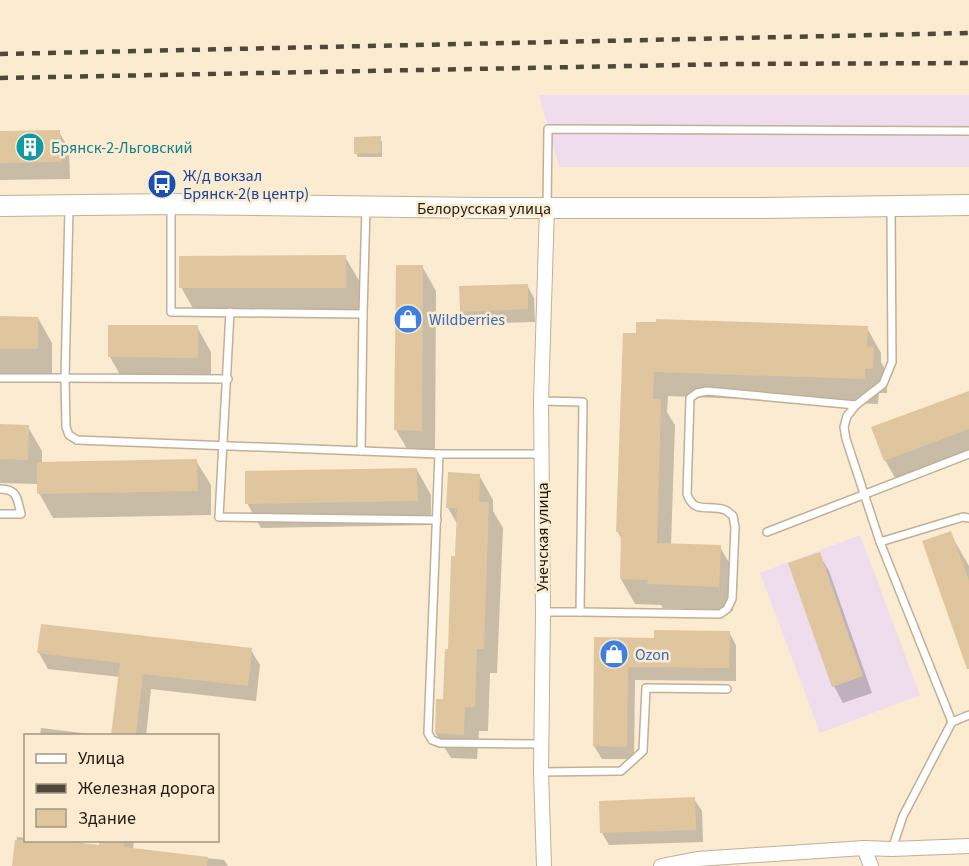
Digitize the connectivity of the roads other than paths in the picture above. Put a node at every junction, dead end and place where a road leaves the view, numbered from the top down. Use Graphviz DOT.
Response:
graph roads {
  1 [pos="969,131"];
  2 [pos="171,204"];
  3 [pos="969,205"];
  4 [pos="0,206"];
  5 [pos="69,206"];
  6 [pos="891,206"];
  7 [pos="366,207"];
  8 [pos="547,208"];
  9 [pos="230,312"];
  10 [pos="363,314"];
  11 [pos="0,378"];
  12 [pos="65,378"];
  13 [pos="228,379"];
  14 [pos="541,401"];
  15 [pos="856,405"];
  16 [pos="224,446"];
  17 [pos="361,451"];
  18 [pos="439,454"];
  19 [pos="542,454"];
  20 [pos="969,454"];
  21 [pos="0,489"];
  22 [pos="864,494"];
  23 [pos="0,514"];
  24 [pos="969,518"];
  25 [pos="437,520"];
  26 [pos="767,532"];
  27 [pos="880,542"];
  28 [pos="543,612"];
  29 [pos="580,612"];
  30 [pos="727,689"];
  31 [pos="969,716"];
  32 [pos="952,722"];
  33 [pos="542,744"];
  34 [pos="541,772"];
  35 [pos="969,846"];
  36 [pos="864,848"];
  37 [pos="892,849"];
  38 [pos="544,866"];
  39 [pos="661,866"];
  40 [pos="871,866"];
  1 -- 8 [label="lane"];
  2 -- 5 [label="main road, Белорусская улица"];
  2 -- 7 [label="main road, Белорусская улица"];
  2 -- 9 [label="lane"];
  3 -- 6 [label="main road, Белорусская улица"];
  4 -- 5 [label="main road, Белорусская улица"];
  5 -- 12 [label="lane"];
  6 -- 8 [label="main road, Белорусская улица"];
  6 -- 15 [label="lane"];
  7 -- 8 [label="main road, Белорусская улица"];
  7 -- 10 [label="lane"];
  8 -- 14 [label="street, Унечская улица"];
  9 -- 10 [label="lane"];
  9 -- 13 [label="lane"];
  10 -- 17 [label="lane"];
  11 -- 12 [label="lane"];
  12 -- 13 [label="lane"];
  12 -- 16 [label="lane"];
  13 -- 16 [label="lane"];
  14 -- 19 [label="street, Унечская улица"];
  14 -- 29 [label="lane"];
  15 -- 22 [label="lane"];
  15 -- 29 [label="lane"];
  16 -- 17 [label="lane"];
  16 -- 25 [label="lane"];
  17 -- 18 [label="lane"];
  18 -- 19 [label="lane"];
  18 -- 25 [label="lane"];
  19 -- 28 [label="street, Унечская улица"];
  20 -- 22 [label="lane"];
  21 -- 23 [label="lane"];
  22 -- 26 [label="lane"];
  22 -- 27 [label="lane"];
  24 -- 27 [label="lane"];
  25 -- 33 [label="lane"];
  27 -- 32 [label="lane"];
  28 -- 29 [label="lane"];
  28 -- 33 [label="street, Унечская улица"];
  30 -- 34 [label="lane"];
  31 -- 32 [label="lane"];
  32 -- 37 [label="lane"];
  33 -- 34 [label="street, Унечская улица"];
  34 -- 38 [label="street, Унечская улица"];
  35 -- 37 [label="street"];
  36 -- 37 [label="street"];
  36 -- 39 [label="street"];
  36 -- 40 [label="street"];
}
